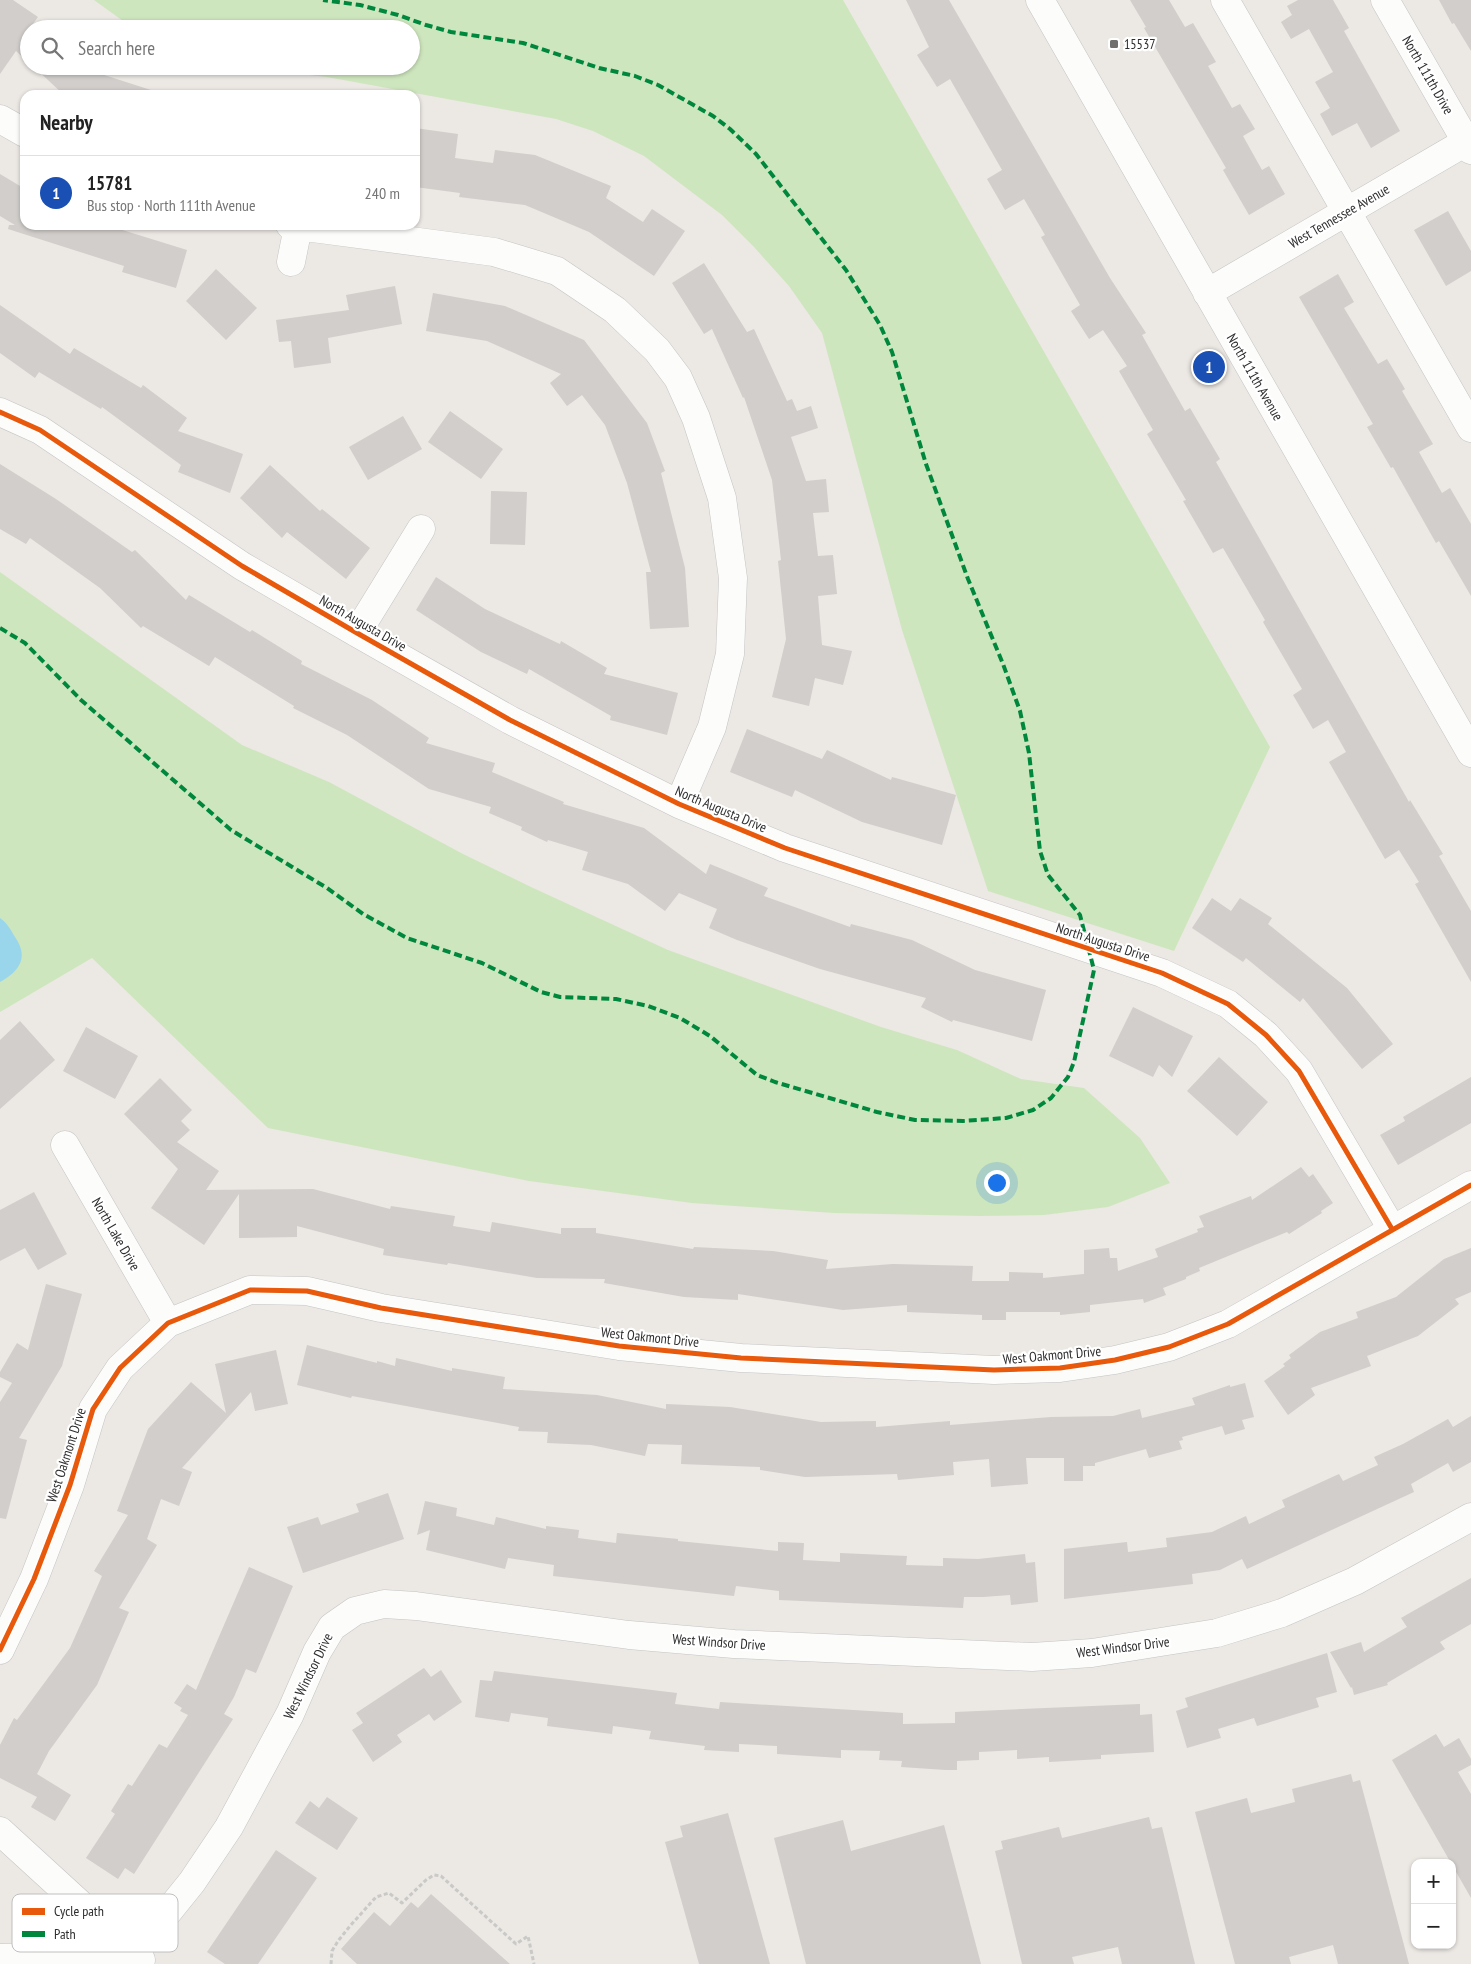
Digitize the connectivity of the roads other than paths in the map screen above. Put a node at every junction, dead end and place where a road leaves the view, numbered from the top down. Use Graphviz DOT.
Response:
graph roads {
  1 [pos="1040,0"];
  2 [pos="1225,0"];
  3 [pos="1385,0"];
  4 [pos="0,120"];
  5 [pos="20,130"];
  6 [pos="1470,144"];
  7 [pos="1347,212"];
  8 [pos="294,230"];
  9 [pos="325,230"];
  10 [pos="291,262"];
  11 [pos="1207,293"];
  12 [pos="0,412"];
  13 [pos="1471,428"];
  14 [pos="421,529"];
  15 [pos="357,633"];
  16 [pos="1471,753"];
  17 [pos="679,804"];
  18 [pos="64,1145"];
  19 [pos="1471,1185"];
  20 [pos="1392,1229"];
  21 [pos="168,1324"];
  22 [pos="1471,1517"];
  23 [pos="0,1650"];
  24 [pos="0,1831"];
  25 [pos="68,1894"];
  26 [pos="178,1902"];
  27 [pos="0,1958"];
  28 [pos="139,1959"];
  1 -- 11 [label="street, North 111th Avenue"];
  2 -- 7 [label="street"];
  3 -- 6 [label="street, North 111th Drive"];
  4 -- 5 [label="street"];
  6 -- 7 [label="street, West Tennessee Avenue"];
  7 -- 11 [label="street, West Tennessee Avenue"];
  7 -- 13 [label="street"];
  8 -- 10 [label="street"];
  9 -- 17 [label="street"];
  11 -- 16 [label="street, North 111th Avenue"];
  12 -- 15 [label="street, North Augusta Drive"];
  14 -- 15 [label="street, North Augusta Drive"];
  15 -- 17 [label="street, North Augusta Drive"];
  17 -- 20 [label="street, North Augusta Drive"];
  18 -- 21 [label="street, North Lake Drive"];
  19 -- 20 [label="street, West Oakmont Drive"];
  20 -- 21 [label="street, West Oakmont Drive"];
  21 -- 23 [label="street, West Oakmont Drive"];
  22 -- 26 [label="street, West Windsor Drive"];
  24 -- 25 [label="street"];
  27 -- 28 [label="street"];
}
